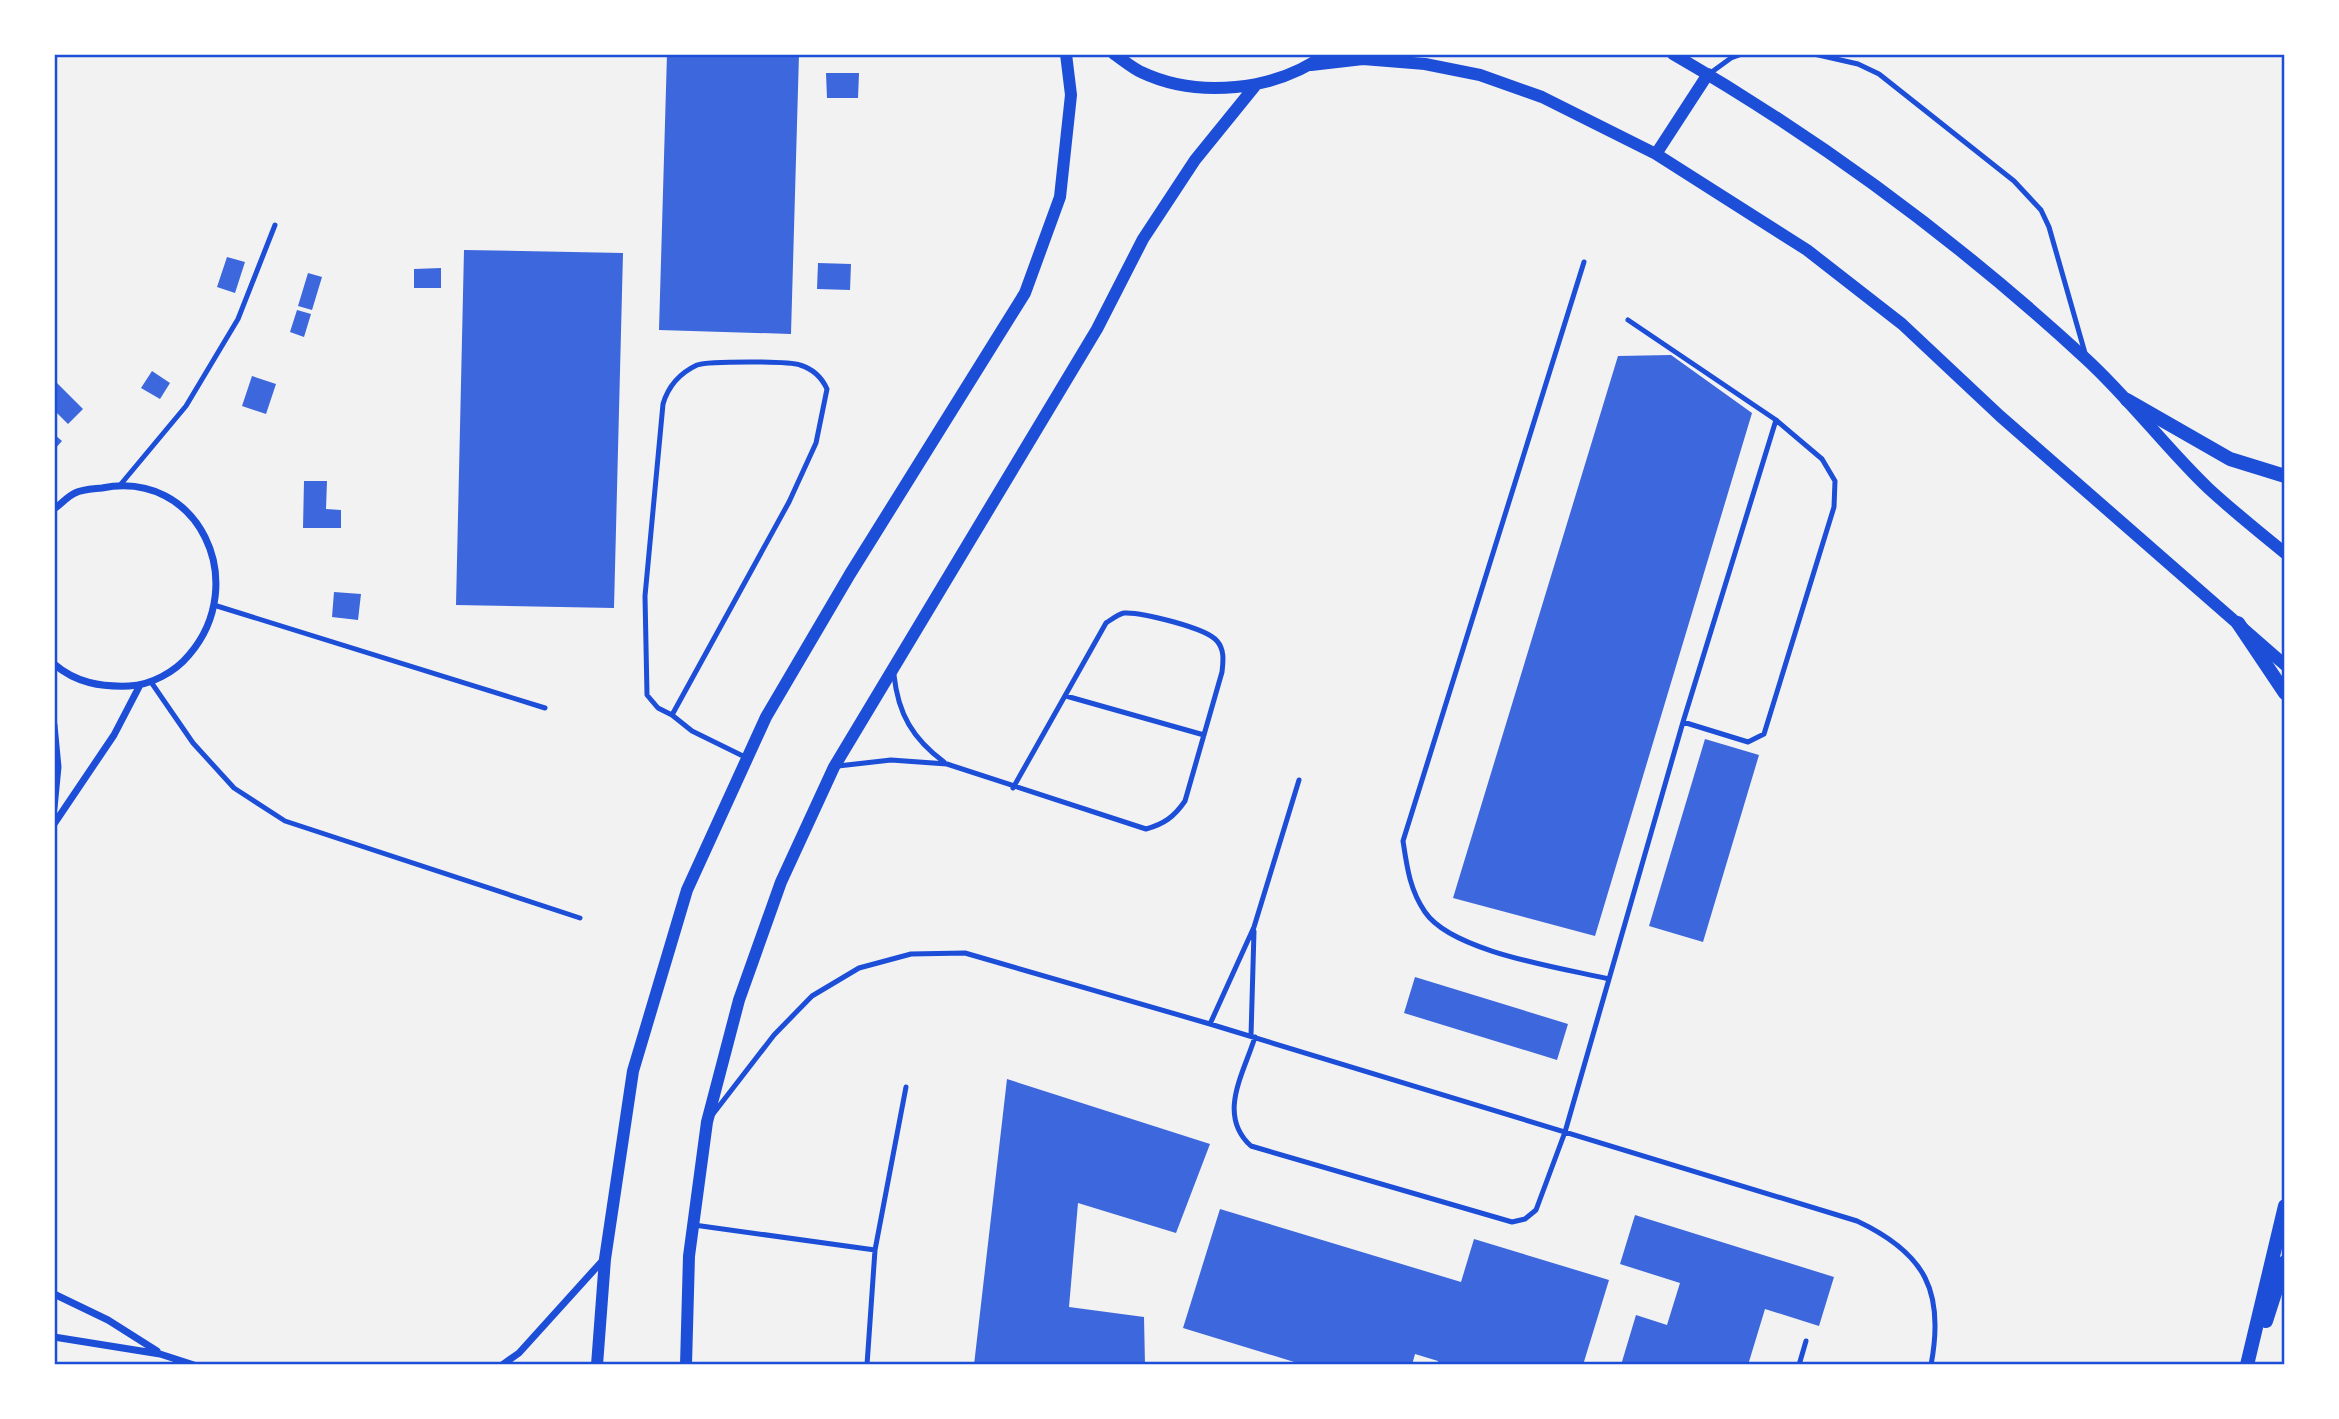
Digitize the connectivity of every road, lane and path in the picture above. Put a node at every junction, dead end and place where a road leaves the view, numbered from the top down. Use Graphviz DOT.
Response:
graph roads {
  1 [pos="1066,54"];
  2 [pos="1114,54"];
  3 [pos="1326,54"];
  4 [pos="1673,54"];
  5 [pos="1742,54"];
  6 [pos="1814,54"];
  7 [pos="1311,65"];
  8 [pos="1708,74"];
  9 [pos="1255,86"];
  10 [pos="1656,155"];
  11 [pos="275,225"];
  12 [pos="1584,262"];
  13 [pos="1628,320"];
  14 [pos="2087,360"];
  15 [pos="2127,400"];
  16 [pos="1776,420"];
  17 [pos="2285,476"];
  18 [pos="121,484"];
  19 [pos="54,509"];
  20 [pos="2285,553"];
  21 [pos="216,606"];
  22 [pos="2238,623"];
  23 [pos="54,664"];
  24 [pos="2285,666"];
  25 [pos="893,670"];
  26 [pos="152,682"];
  27 [pos="140,685"];
  28 [pos="2285,693"];
  29 [pos="1066,696"];
  30 [pos="545,708"];
  31 [pos="672,715"];
  32 [pos="1683,722"];
  33 [pos="54,726"];
  34 [pos="1204,735"];
  35 [pos="747,758"];
  36 [pos="947,764"];
  37 [pos="834,767"];
  38 [pos="1299,780"];
  39 [pos="1013,788"];
  40 [pos="54,808"];
  41 [pos="54,824"];
  42 [pos="580,918"];
  43 [pos="1254,927"];
  44 [pos="1609,979"];
  45 [pos="1210,1024"];
  46 [pos="1253,1037"];
  47 [pos="906,1087"];
  48 [pos="707,1122"];
  49 [pos="1565,1132"];
  50 [pos="2285,1206"];
  51 [pos="693,1225"];
  52 [pos="875,1250"];
  53 [pos="605,1259"];
  54 [pos="2285,1262"];
  55 [pos="54,1294"];
  56 [pos="54,1337"];
  57 [pos="1806,1341"];
  58 [pos="160,1354"];
  59 [pos="194,1365"];
  60 [pos="502,1365"];
  61 [pos="597,1365"];
  62 [pos="686,1365"];
  63 [pos="867,1365"];
  64 [pos="1799,1365"];
  65 [pos="1931,1365"];
  66 [pos="2247,1365"];
  67 [pos="2252,1365"];
  1 -- 35 [label="street"];
  2 -- 9 [label="street"];
  3 -- 7 [label="street"];
  4 -- 8 [label="street"];
  5 -- 8 [label="lane"];
  6 -- 14 [label="lane"];
  7 -- 9 [label="street"];
  7 -- 10 [label="street"];
  8 -- 10 [label="street"];
  8 -- 14 [label="street"];
  9 -- 25 [label="street"];
  10 -- 22 [label="street"];
  11 -- 18 [label="lane"];
  12 -- 44 [label="lane"];
  13 -- 16 [label="lane"];
  14 -- 15 [label="street"];
  15 -- 17 [label="main road"];
  15 -- 20 [label="street"];
  16 -- 32 [label="lane"];
  16 -- 32 [label="lane"];
  18 -- 19 [label="street"];
  18 -- 21 [label="street"];
  21 -- 26 [label="street"];
  21 -- 30 [label="lane"];
  22 -- 24 [label="street"];
  22 -- 28 [label="main road"];
  23 -- 27 [label="street"];
  25 -- 36 [label="lane"];
  25 -- 37 [label="street"];
  26 -- 27 [label="street"];
  26 -- 42 [label="lane"];
  27 -- 41 [label="street"];
  29 -- 34 [label="lane"];
  29 -- 34 [label="lane"];
  29 -- 39 [label="lane"];
  31 -- 31 [label="lane"];
  31 -- 35 [label="lane"];
  32 -- 44 [label="lane"];
  33 -- 40 [label="street"];
  34 -- 39 [label="lane"];
  35 -- 53 [label="street"];
  36 -- 37 [label="lane"];
  36 -- 39 [label="lane"];
  37 -- 48 [label="street"];
  38 -- 43 [label="lane"];
  43 -- 45 [label="lane"];
  43 -- 46 [label="lane"];
  44 -- 49 [label="lane"];
  45 -- 46 [label="lane"];
  45 -- 48 [label="lane"];
  46 -- 49 [label="lane"];
  46 -- 49 [label="lane"];
  47 -- 52 [label="lane"];
  48 -- 51 [label="street"];
  49 -- 65 [label="lane"];
  50 -- 66 [label="main road"];
  51 -- 52 [label="lane"];
  51 -- 62 [label="street"];
  52 -- 63 [label="lane"];
  53 -- 60 [label="street"];
  53 -- 61 [label="street"];
  54 -- 67 [label="main road"];
  55 -- 58 [label="street"];
  56 -- 58 [label="street"];
  57 -- 64 [label="lane"];
  58 -- 59 [label="street"];
}
